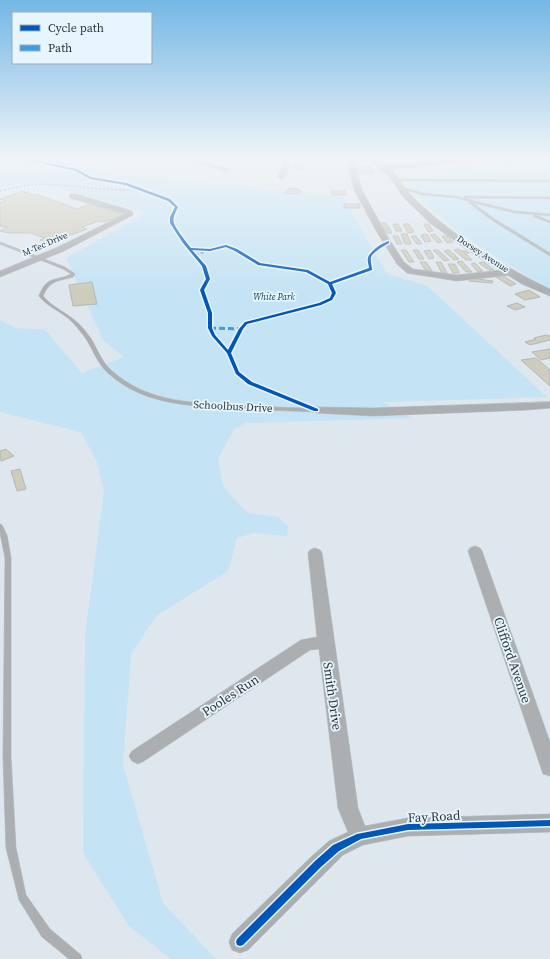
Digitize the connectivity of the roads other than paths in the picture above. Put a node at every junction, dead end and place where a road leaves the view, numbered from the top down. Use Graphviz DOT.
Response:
graph roads {
  1 [pos="96,203"];
  2 [pos="366,203"];
  3 [pos="414,203"];
  4 [pos="472,203"];
  5 [pos="478,203"];
  6 [pos="530,214"];
  7 [pos="550,215"];
  8 [pos="550,222"];
  9 [pos="0,243"];
  10 [pos="550,255"];
  11 [pos="38,258"];
  12 [pos="511,272"];
  13 [pos="0,274"];
  14 [pos="550,293"];
  15 [pos="550,404"];
  16 [pos="316,410"];
  17 [pos="0,526"];
  18 [pos="475,551"];
  19 [pos="316,553"];
  20 [pos="326,644"];
  21 [pos="3,756"];
  22 [pos="138,756"];
  23 [pos="550,768"];
  24 [pos="550,823"];
  25 [pos="360,836"];
  26 [pos="240,942"];
  27 [pos="77,959"];
  1 -- 11 [label="street, M-Tec Drive"];
  2 -- 12 [label="street"];
  3 -- 12 [label="street, Dorsey Avenue"];
  4 -- 10 [label="lane"];
  5 -- 6 [label="lane"];
  6 -- 7 [label="lane"];
  6 -- 8 [label="lane"];
  9 -- 11 [label="lane"];
  11 -- 13 [label="street, M-Tec Drive"];
  11 -- 16 [label="lane, Schoolbus Drive"];
  12 -- 14 [label="street, Dorsey Avenue"];
  15 -- 16 [label="street, Schoolbus Drive"];
  17 -- 21 [label="lane"];
  18 -- 23 [label="street, Clifford Avenue"];
  19 -- 20 [label="street, Smith Drive"];
  20 -- 22 [label="street, Pooles Run"];
  20 -- 25 [label="street, Smith Drive"];
  21 -- 27 [label="lane"];
  24 -- 25 [label="street, Fay Road"];
  25 -- 26 [label="street, Fay Road"];
}
